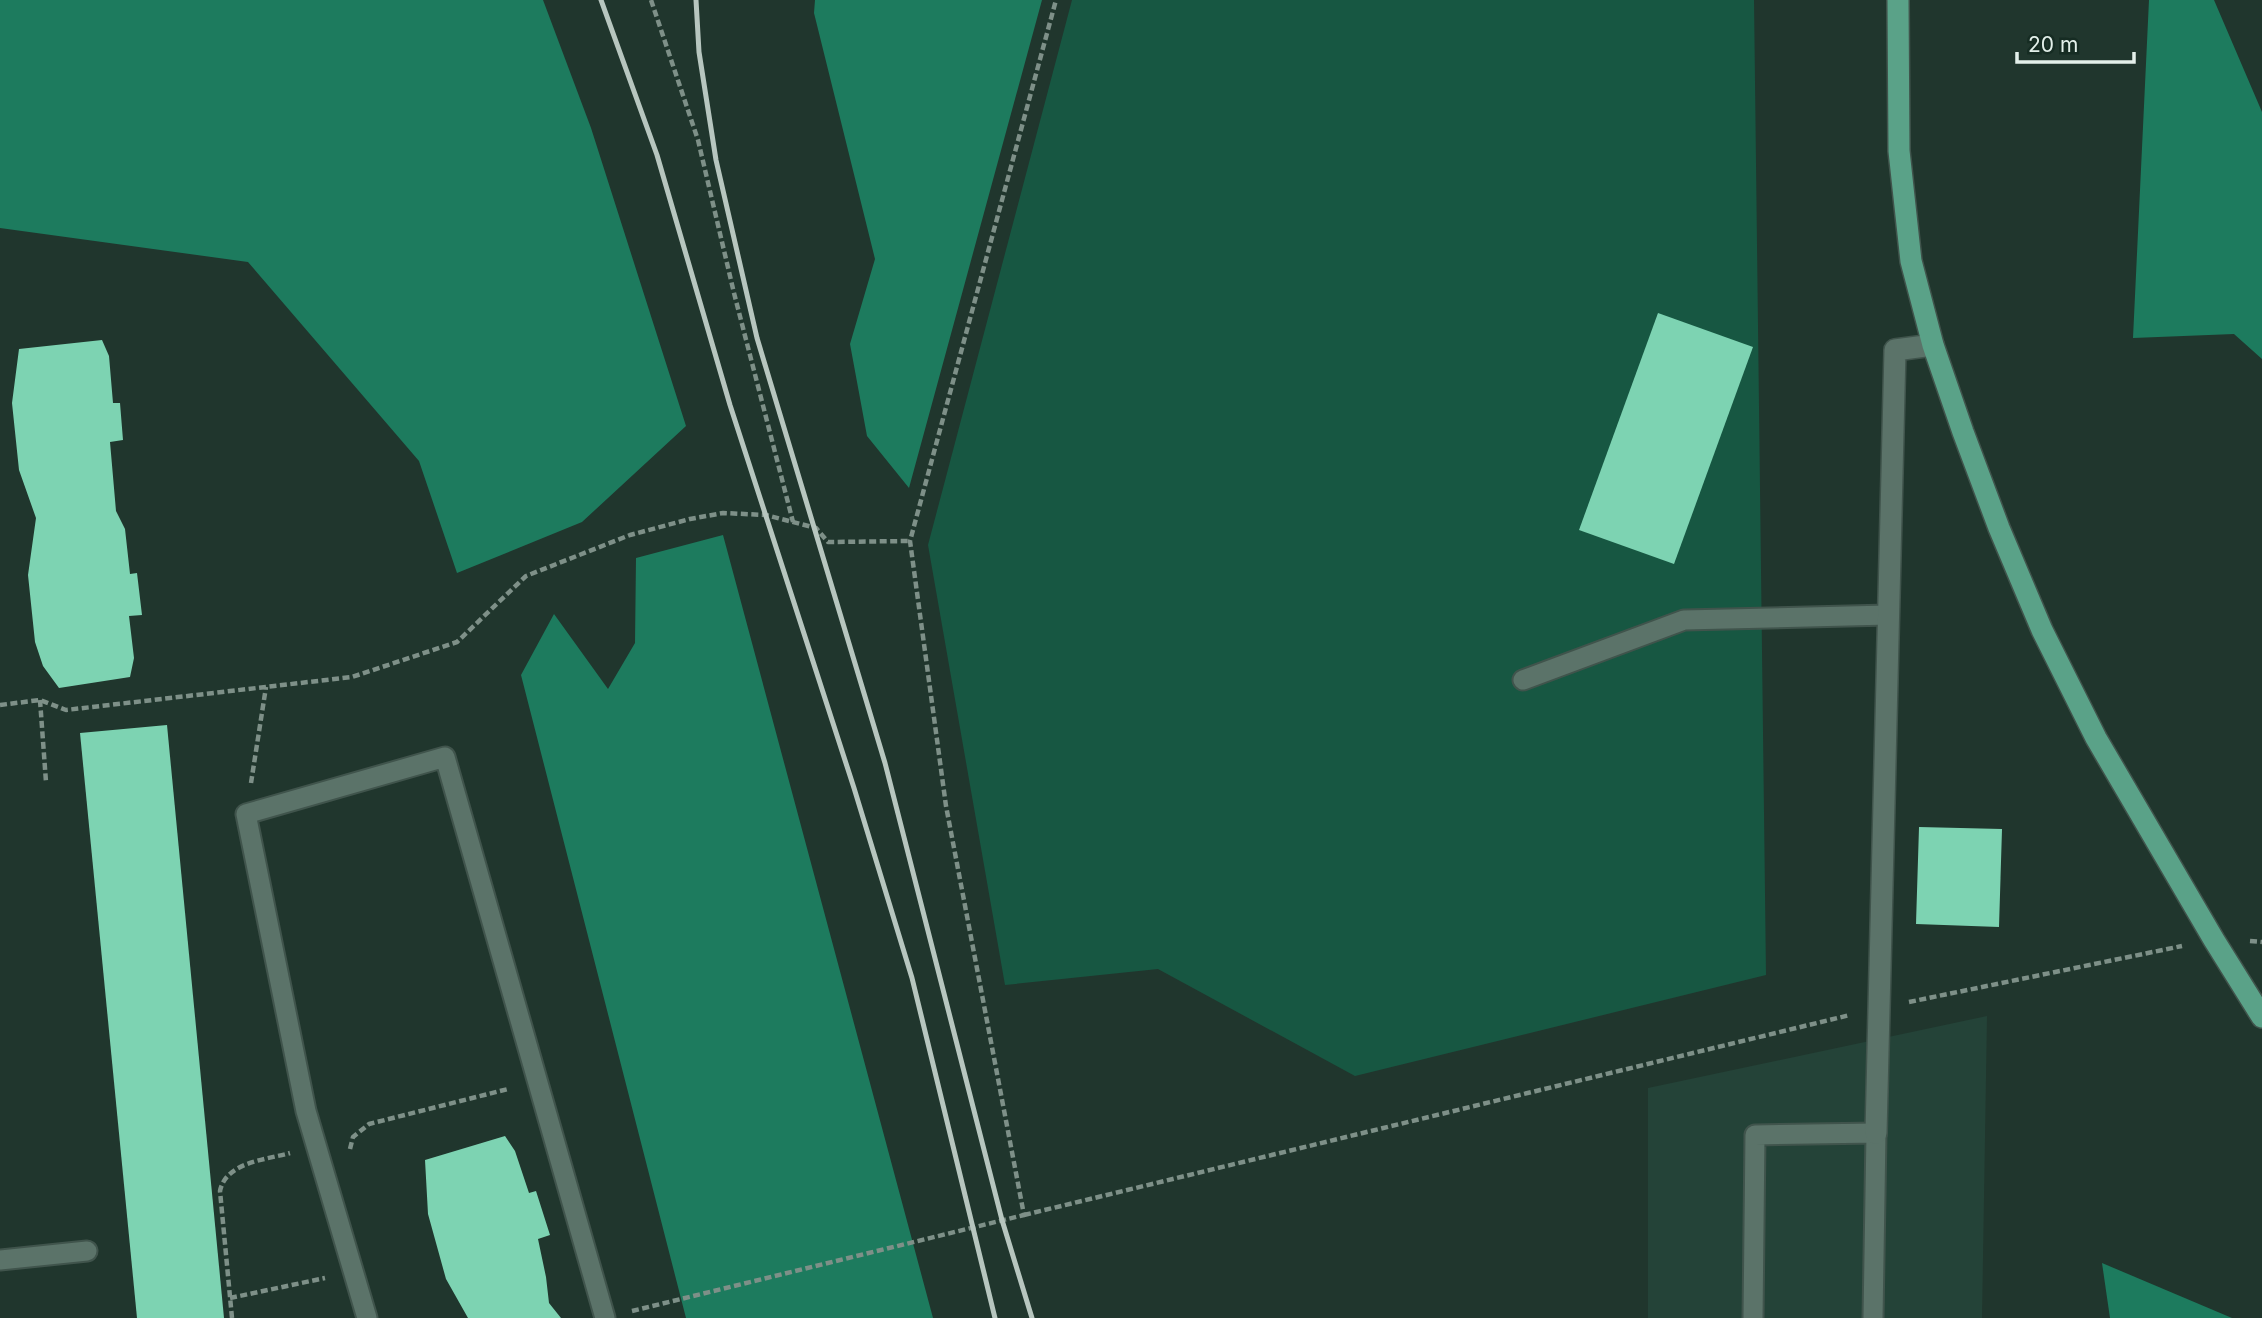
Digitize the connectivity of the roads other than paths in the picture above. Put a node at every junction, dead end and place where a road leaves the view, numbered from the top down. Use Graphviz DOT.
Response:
graph roads {
  1 [pos="1898,0"];
  2 [pos="1933,345"];
  3 [pos="1888,615"];
  4 [pos="1523,680"];
  5 [pos="2262,1017"];
  6 [pos="1876,1133"];
  7 [pos="87,1251"];
  8 [pos="0,1259"];
  9 [pos="367,1318"];
  10 [pos="604,1318"];
  11 [pos="1753,1318"];
  12 [pos="1873,1318"];
  1 -- 2 [label="main road"];
  2 -- 3 [label="street"];
  2 -- 5 [label="main road"];
  3 -- 4 [label="lane"];
  3 -- 6 [label="street"];
  6 -- 11 [label="lane"];
  6 -- 12 [label="lane"];
  7 -- 8 [label="lane"];
  9 -- 10 [label="lane"];
}
